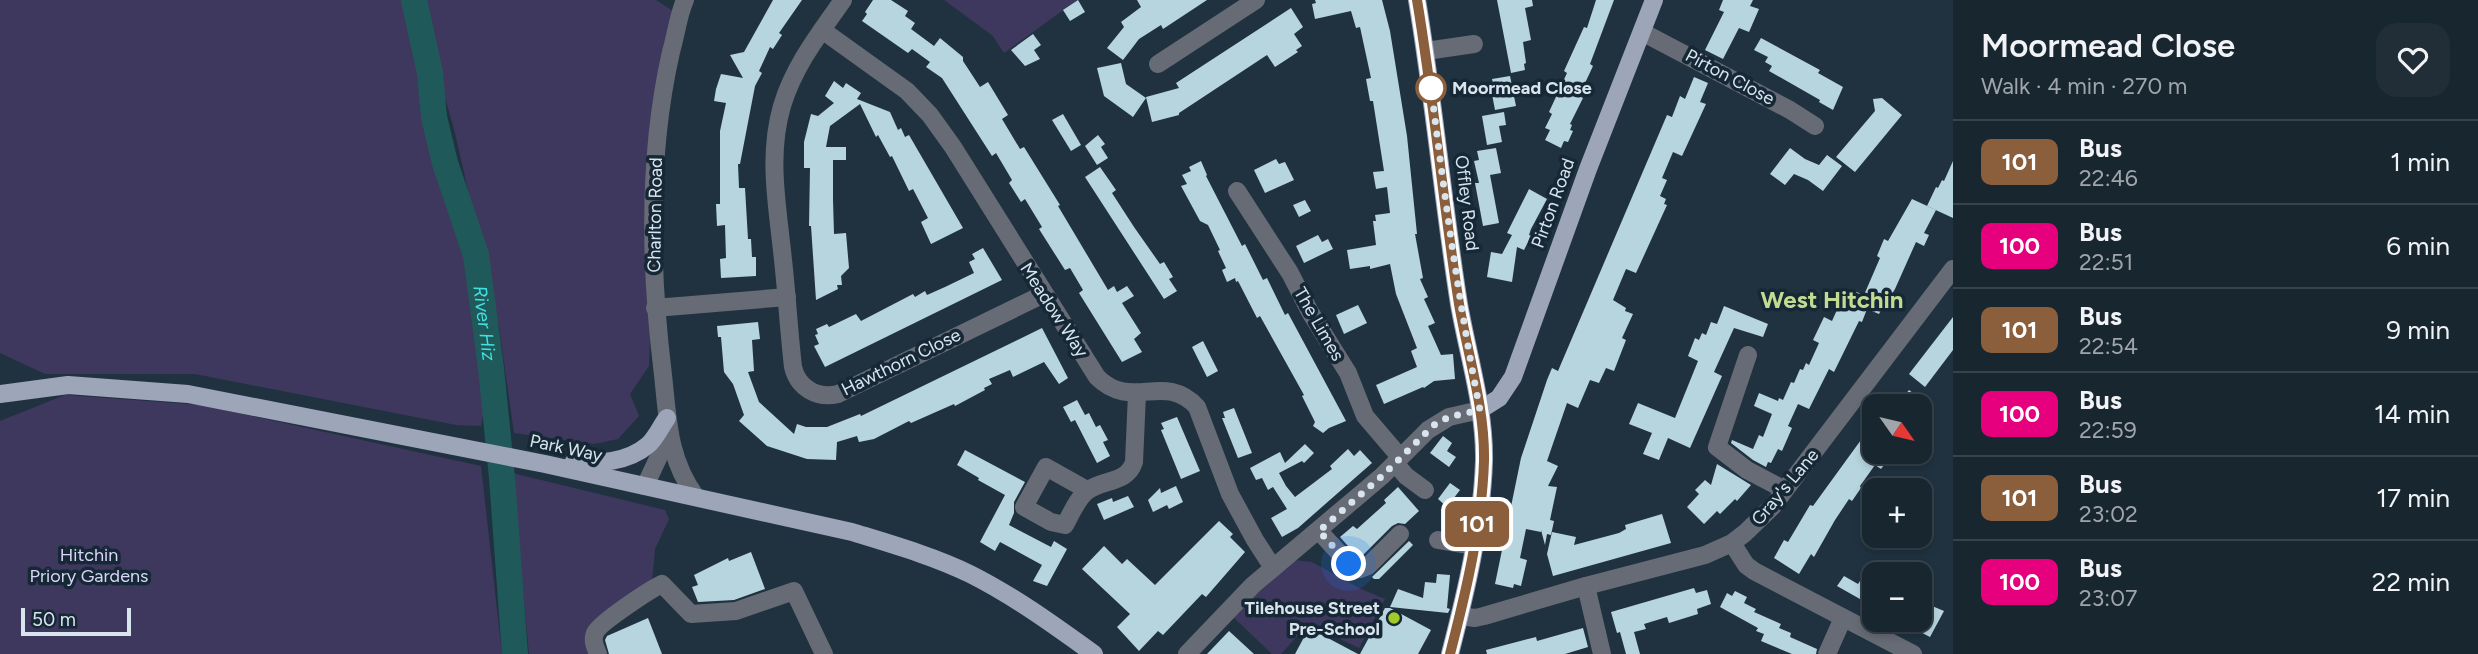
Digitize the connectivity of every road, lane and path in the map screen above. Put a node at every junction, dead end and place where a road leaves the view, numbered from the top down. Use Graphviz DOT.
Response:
graph roads {
  1 [pos="843,0"];
  2 [pos="1256,0"];
  3 [pos="1417,0"];
  4 [pos="1654,0"];
  5 [pos="682,1"];
  6 [pos="822,30"];
  7 [pos="1642,32"];
  8 [pos="1474,44"];
  9 [pos="1426,51"];
  10 [pos="1158,64"];
  11 [pos="1815,126"];
  12 [pos="1237,191"];
  13 [pos="1953,269"];
  14 [pos="1044,294"];
  15 [pos="787,297"];
  16 [pos="654,308"];
  17 [pos="1748,355"];
  18 [pos="0,394"];
  19 [pos="1137,394"];
  20 [pos="1480,410"];
  21 [pos="668,426"];
  22 [pos="1398,460"];
  23 [pos="545,464"];
  24 [pos="645,486"];
  25 [pos="1081,487"];
  26 [pos="1425,490"];
  27 [pos="1785,490"];
  28 [pos="696,497"];
  29 [pos="1319,531"];
  30 [pos="1400,534"];
  31 [pos="1438,540"];
  32 [pos="1732,543"];
  33 [pos="1473,546"];
  34 [pos="1273,568"];
  35 [pos="1587,586"];
  36 [pos="1460,616"];
  37 [pos="1843,618"];
  38 [pos="1188,653"];
  39 [pos="598,654"];
  40 [pos="824,654"];
  41 [pos="1094,654"];
  42 [pos="1450,654"];
  43 [pos="1602,654"];
  44 [pos="1827,654"];
  45 [pos="1913,654"];
  1 -- 6 [label="street, Hawthorn Close"];
  2 -- 10 [label="street"];
  3 -- 9 [label="main road, Offley Road"];
  4 -- 7 [label="main road, Pirton Road"];
  5 -- 16 [label="street, Charlton Road"];
  6 -- 14 [label="street, Meadow Way"];
  6 -- 15 [label="street, Hawthorn Close"];
  7 -- 11 [label="street, Pirton Close"];
  7 -- 20 [label="main road, Pirton Road"];
  8 -- 9 [label="street"];
  9 -- 20 [label="main road, Offley Road"];
  12 -- 22 [label="street, The Limes"];
  13 -- 27 [label="street, Gray's Lane"];
  14 -- 15 [label="street, Hawthorn Close"];
  14 -- 19 [label="street, Meadow Way"];
  15 -- 16 [label="street"];
  16 -- 21 [label="street, Charlton Road"];
  17 -- 27 [label="street"];
  18 -- 23 [label="main road, Park Way"];
  19 -- 25 [label="street"];
  19 -- 34 [label="street, Meadow Way"];
  20 -- 22 [label="street"];
  20 -- 33 [label="main road, Offley Road"];
  21 -- 23 [label="main road"];
  21 -- 24 [label="street"];
  21 -- 28 [label="street, Charlton Road"];
  22 -- 26 [label="street, The Limes"];
  22 -- 29 [label="street"];
  23 -- 24 [label="main road, Park Way"];
  24 -- 28 [label="main road, Park Way"];
  25 -- 25 [label="street"];
  27 -- 32 [label="street, Gray's Lane"];
  28 -- 41 [label="main road, Park Way"];
  29 -- 30 [label="street"];
  29 -- 34 [label="street"];
  31 -- 33 [label="street"];
  32 -- 35 [label="street, Gray's Lane"];
  32 -- 37 [label="street"];
  33 -- 36 [label="main road, Offley Road"];
  34 -- 38 [label="street"];
  35 -- 36 [label="street, Gray's Lane"];
  35 -- 43 [label="street"];
  36 -- 42 [label="main road, Offley Road"];
  37 -- 44 [label="street"];
  37 -- 45 [label="street"];
  39 -- 40 [label="street"];
}
